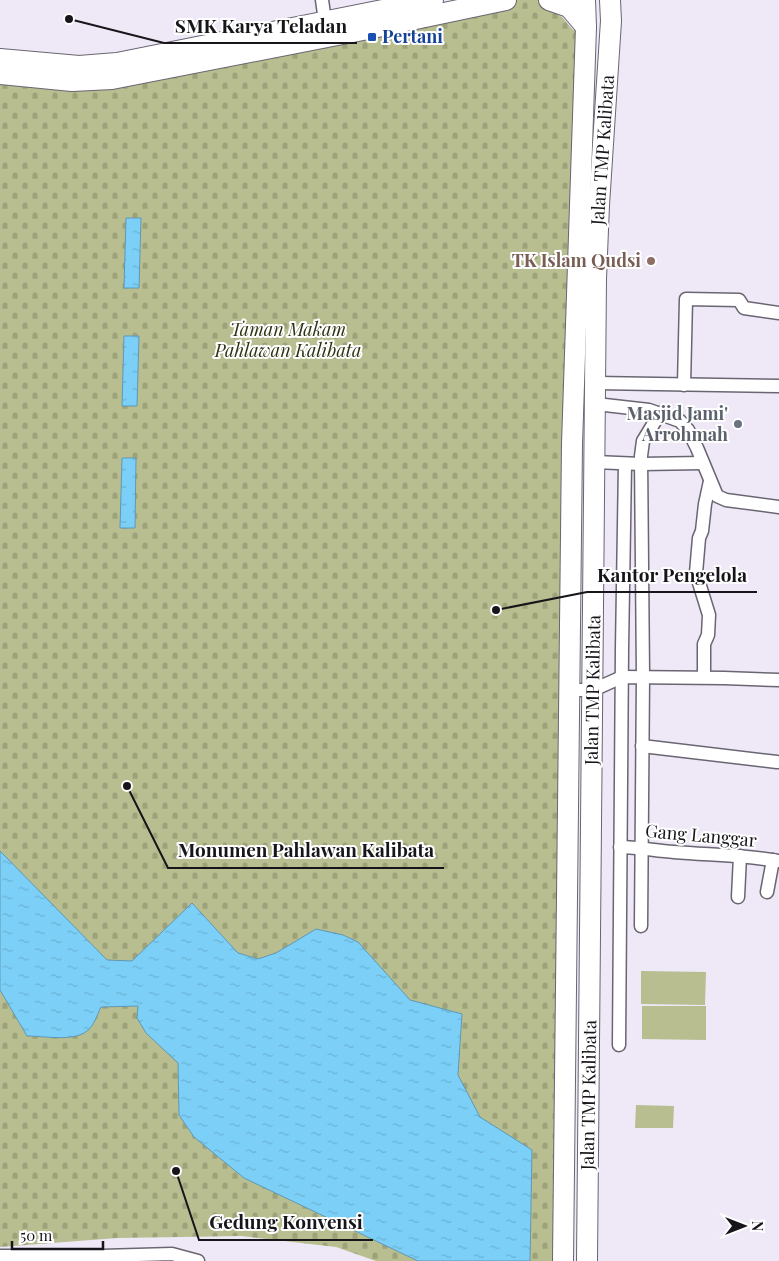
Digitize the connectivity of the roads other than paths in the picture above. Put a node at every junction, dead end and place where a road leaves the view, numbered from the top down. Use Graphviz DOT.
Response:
graph roads {
  1 [pos="506,0"];
  2 [pos="549,0"];
  3 [pos="585,0"];
  4 [pos="610,0"];
  5 [pos="626,0"];
  6 [pos="426,1"];
  7 [pos="323,7"];
  8 [pos="612,22"];
  9 [pos="586,27"];
  10 [pos="0,59"];
  11 [pos="0,74"];
  12 [pos="779,313"];
  13 [pos="596,383"];
  14 [pos="684,385"];
  15 [pos="779,386"];
  16 [pos="596,404"];
  17 [pos="660,413"];
  18 [pos="572,444"];
  19 [pos="596,455"];
  20 [pos="703,463"];
  21 [pos="625,464"];
  22 [pos="641,464"];
  23 [pos="710,481"];
  24 [pos="779,507"];
  25 [pos="643,676"];
  26 [pos="622,677"];
  27 [pos="704,677"];
  28 [pos="779,680"];
  29 [pos="568,690"];
  30 [pos="593,690"];
  31 [pos="642,746"];
  32 [pos="777,762"];
  33 [pos="593,823"];
  34 [pos="567,826"];
  35 [pos="620,847"];
  36 [pos="641,847"];
  37 [pos="740,856"];
  38 [pos="776,861"];
  39 [pos="767,892"];
  40 [pos="738,897"];
  41 [pos="641,926"];
  42 [pos="619,1045"];
  43 [pos="0,1256"];
  44 [pos="49,1258"];
  45 [pos="198,1261"];
  46 [pos="563,1261"];
  47 [pos="587,1261"];
  1 -- 11 [label="main road"];
  2 -- 9 [label="main road"];
  3 -- 9 [label="main road, Jalan TMP Kalibata"];
  4 -- 8 [label="main road, Jalan TMP Kalibata"];
  5 -- 8 [label="main road"];
  6 -- 7 [label="main road"];
  7 -- 10 [label="main road"];
  8 -- 13 [label="main road, Jalan TMP Kalibata"];
  9 -- 18 [label="main road, Jalan TMP Kalibata"];
  12 -- 14 [label="street"];
  13 -- 14 [label="street"];
  13 -- 16 [label="main road, Jalan TMP Kalibata"];
  14 -- 15 [label="street"];
  16 -- 17 [label="street"];
  16 -- 19 [label="main road, Jalan TMP Kalibata"];
  17 -- 20 [label="street"];
  17 -- 22 [label="street"];
  18 -- 19 [label="main road"];
  18 -- 29 [label="main road, Jalan TMP Kalibata"];
  19 -- 21 [label="street"];
  19 -- 30 [label="main road, Jalan TMP Kalibata"];
  20 -- 22 [label="street"];
  20 -- 23 [label="street"];
  21 -- 22 [label="street"];
  21 -- 26 [label="street"];
  22 -- 25 [label="street"];
  23 -- 24 [label="street"];
  23 -- 27 [label="street"];
  25 -- 26 [label="street"];
  25 -- 27 [label="street"];
  25 -- 31 [label="street"];
  26 -- 30 [label="street"];
  26 -- 35 [label="street"];
  27 -- 28 [label="street"];
  29 -- 30 [label="street"];
  29 -- 34 [label="main road, Jalan TMP Kalibata"];
  30 -- 33 [label="main road, Jalan TMP Kalibata"];
  31 -- 32 [label="street"];
  31 -- 36 [label="street"];
  33 -- 34 [label="main road"];
  33 -- 47 [label="main road, Jalan TMP Kalibata"];
  34 -- 46 [label="main road, Jalan TMP Kalibata"];
  35 -- 36 [label="street, Gang Langgar"];
  35 -- 42 [label="street"];
  36 -- 37 [label="street, Gang Langgar"];
  36 -- 41 [label="street"];
  37 -- 38 [label="street, Gang Langgar"];
  37 -- 40 [label="street"];
  38 -- 39 [label="street"];
  43 -- 44 [label="street"];
  44 -- 45 [label="street"];
}
